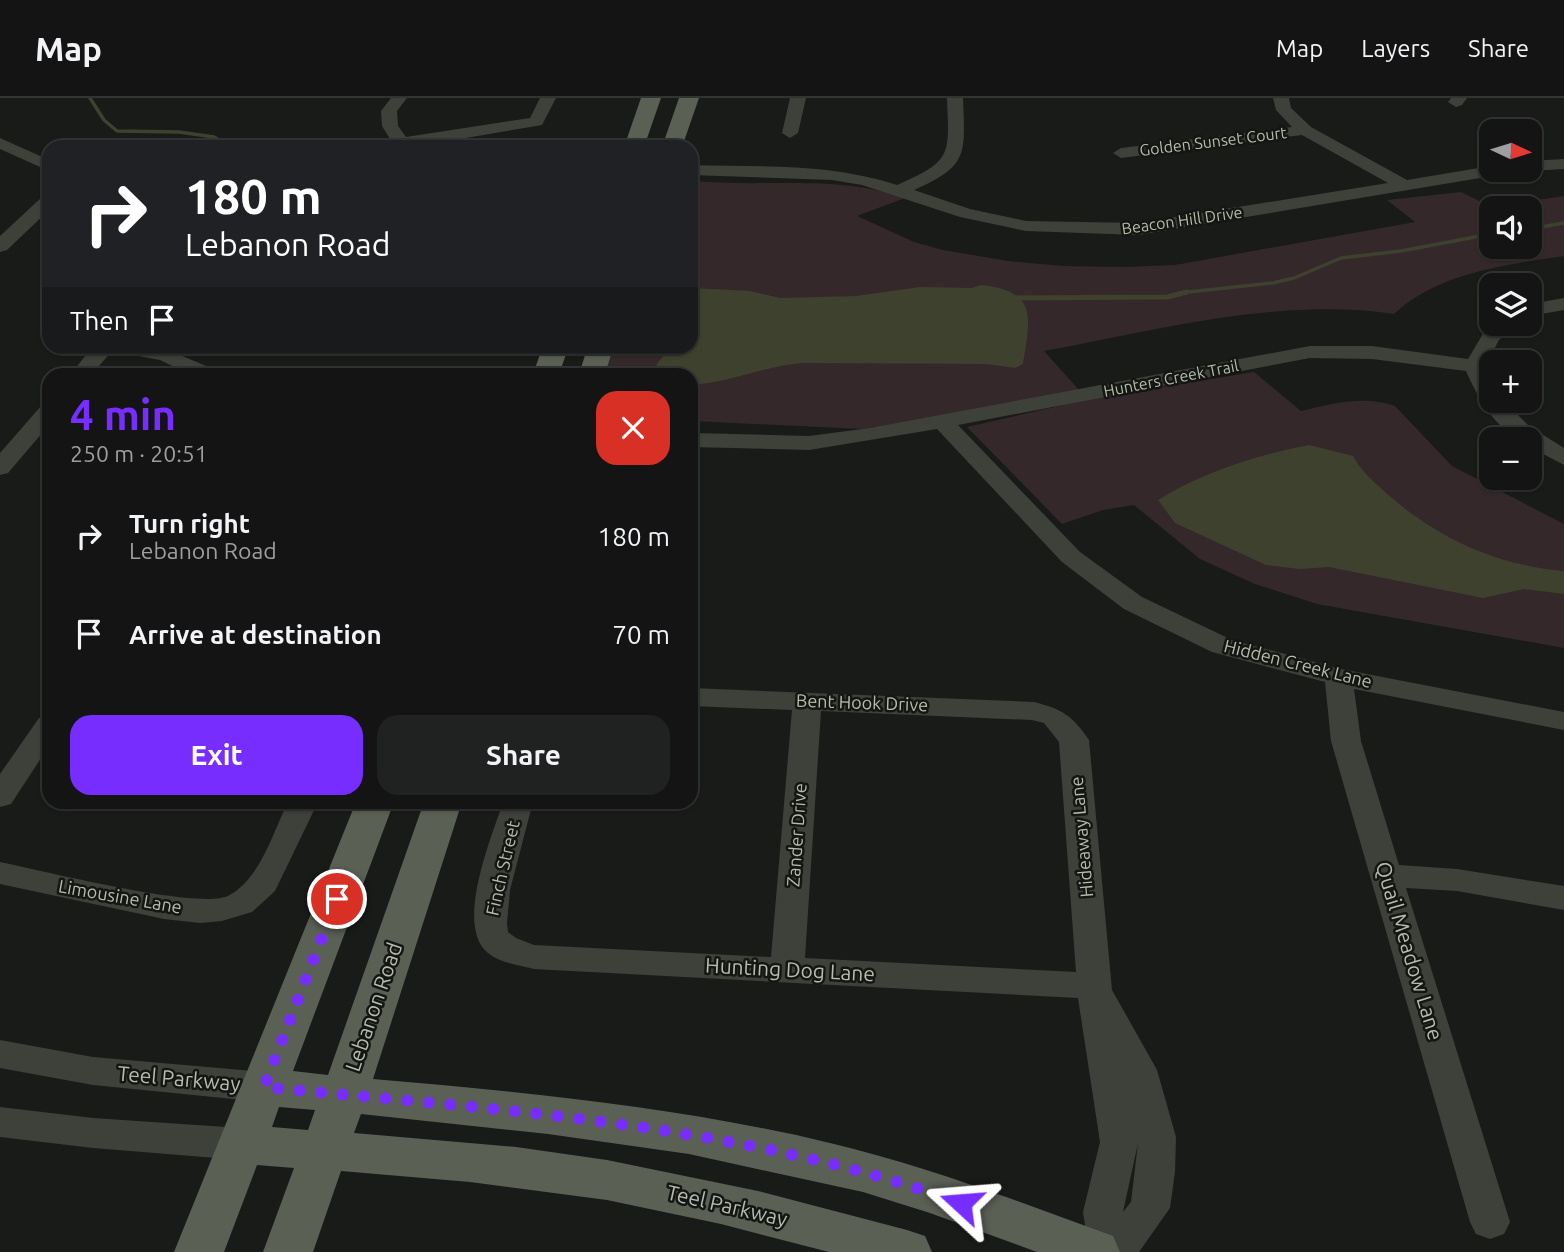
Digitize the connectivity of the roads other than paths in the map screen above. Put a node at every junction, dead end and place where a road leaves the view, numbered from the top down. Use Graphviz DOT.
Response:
graph roads {
  1 [pos="400,98"];
  2 [pos="548,98"];
  3 [pos="652,98"];
  4 [pos="689,98"];
  5 [pos="798,98"];
  6 [pos="955,98"];
  7 [pos="1281,98"];
  8 [pos="1305,130"];
  9 [pos="790,133"];
  10 [pos="400,140"];
  11 [pos="432,140"];
  12 [pos="637,140"];
  13 [pos="674,140"];
  14 [pos="0,143"];
  15 [pos="1121,153"];
  16 [pos="42,163"];
  17 [pos="1564,164"];
  18 [pos="1542,165"];
  19 [pos="698,170"];
  20 [pos="1479,173"];
  21 [pos="786,175"];
  22 [pos="698,178"];
  23 [pos="1406,186"];
  24 [pos="900,190"];
  25 [pos="42,207"];
  26 [pos="0,246"];
  27 [pos="1564,303"];
  28 [pos="1542,308"];
  29 [pos="1492,336"];
  30 [pos="98,354"];
  31 [pos="160,354"];
  32 [pos="1474,366"];
  33 [pos="86,368"];
  34 [pos="193,368"];
  35 [pos="42,419"];
  36 [pos="943,422"];
  37 [pos="698,426"];
  38 [pos="870,435"];
  39 [pos="698,440"];
  40 [pos="1564,458"];
  41 [pos="0,468"];
  42 [pos="1339,677"];
  43 [pos="698,697"];
  44 [pos="807,701"];
  45 [pos="1034,711"];
  46 [pos="1564,721"];
  47 [pos="42,734"];
  48 [pos="0,797"];
  49 [pos="300,809"];
  50 [pos="372,809"];
  51 [pos="441,809"];
  52 [pos="516,809"];
  53 [pos="0,873"];
  54 [pos="1386,875"];
  55 [pos="1564,898"];
  56 [pos="492,935"];
  57 [pos="787,970"];
  58 [pos="1094,986"];
  59 [pos="0,1055"];
  60 [pos="264,1087"];
  61 [pos="344,1095"];
  62 [pos="0,1122"];
  63 [pos="241,1144"];
  64 [pos="324,1151"];
  65 [pos="1490,1222"];
  66 [pos="198,1252"];
  67 [pos="288,1252"];
  68 [pos="907,1252"];
  69 [pos="1095,1252"];
  70 [pos="1109,1252"];
  71 [pos="1115,1252"];
  1 -- 10 [label="street"];
  2 -- 11 [label="street"];
  3 -- 12 [label="main road"];
  4 -- 13 [label="main road"];
  5 -- 9 [label="street"];
  6 -- 24 [label="street"];
  7 -- 8 [label="street"];
  8 -- 15 [label="street, Golden Sunset Court"];
  8 -- 23 [label="street"];
  14 -- 16 [label="street"];
  17 -- 18 [label="street"];
  19 -- 21 [label="street, Beacon Hill Drive"];
  20 -- 23 [label="street, Beacon Hill Drive"];
  21 -- 22 [label="street, Beacon Hill Drive"];
  21 -- 24 [label="street, Beacon Hill Drive"];
  23 -- 24 [label="street, Beacon Hill Drive"];
  25 -- 26 [label="street"];
  27 -- 28 [label="street"];
  29 -- 32 [label="street"];
  30 -- 33 [label="street"];
  31 -- 34 [label="street"];
  32 -- 36 [label="street, Hunters Creek Trail"];
  32 -- 40 [label="street"];
  35 -- 41 [label="street"];
  36 -- 38 [label="street, Hunters Creek Trail"];
  36 -- 42 [label="street, Hidden Creek Lane"];
  37 -- 38 [label="street, Hunters Creek Trail"];
  38 -- 39 [label="street, Hunters Creek Trail"];
  42 -- 46 [label="street, Hidden Creek Lane"];
  42 -- 54 [label="street, Quail Meadow Lane"];
  43 -- 44 [label="street, Bent Hook Drive"];
  44 -- 45 [label="street, Bent Hook Drive"];
  44 -- 57 [label="street, Zander Drive"];
  45 -- 58 [label="street, Hideaway Lane"];
  47 -- 48 [label="street"];
  49 -- 53 [label="street, Limousine Lane"];
  50 -- 60 [label="main road"];
  51 -- 61 [label="main road, Lebanon Road"];
  52 -- 56 [label="street, Finch Street"];
  54 -- 55 [label="street"];
  54 -- 65 [label="street, Quail Meadow Lane"];
  56 -- 57 [label="street, Hunting Dog Lane"];
  57 -- 58 [label="street, Hunting Dog Lane"];
  58 -- 70 [label="street, Hideaway Lane"];
  58 -- 71 [label="street, Hideaway Lane"];
  59 -- 60 [label="street, Teel Parkway"];
  60 -- 61 [label="main road, Teel Parkway"];
  60 -- 63 [label="main road"];
  61 -- 64 [label="main road, Lebanon Road"];
  61 -- 69 [label="main road, Teel Parkway"];
  62 -- 63 [label="street, Teel Parkway"];
  63 -- 64 [label="main road, Teel Parkway"];
  63 -- 66 [label="main road"];
  64 -- 67 [label="main road, Lebanon Road"];
  64 -- 68 [label="main road, Teel Parkway"];
}
